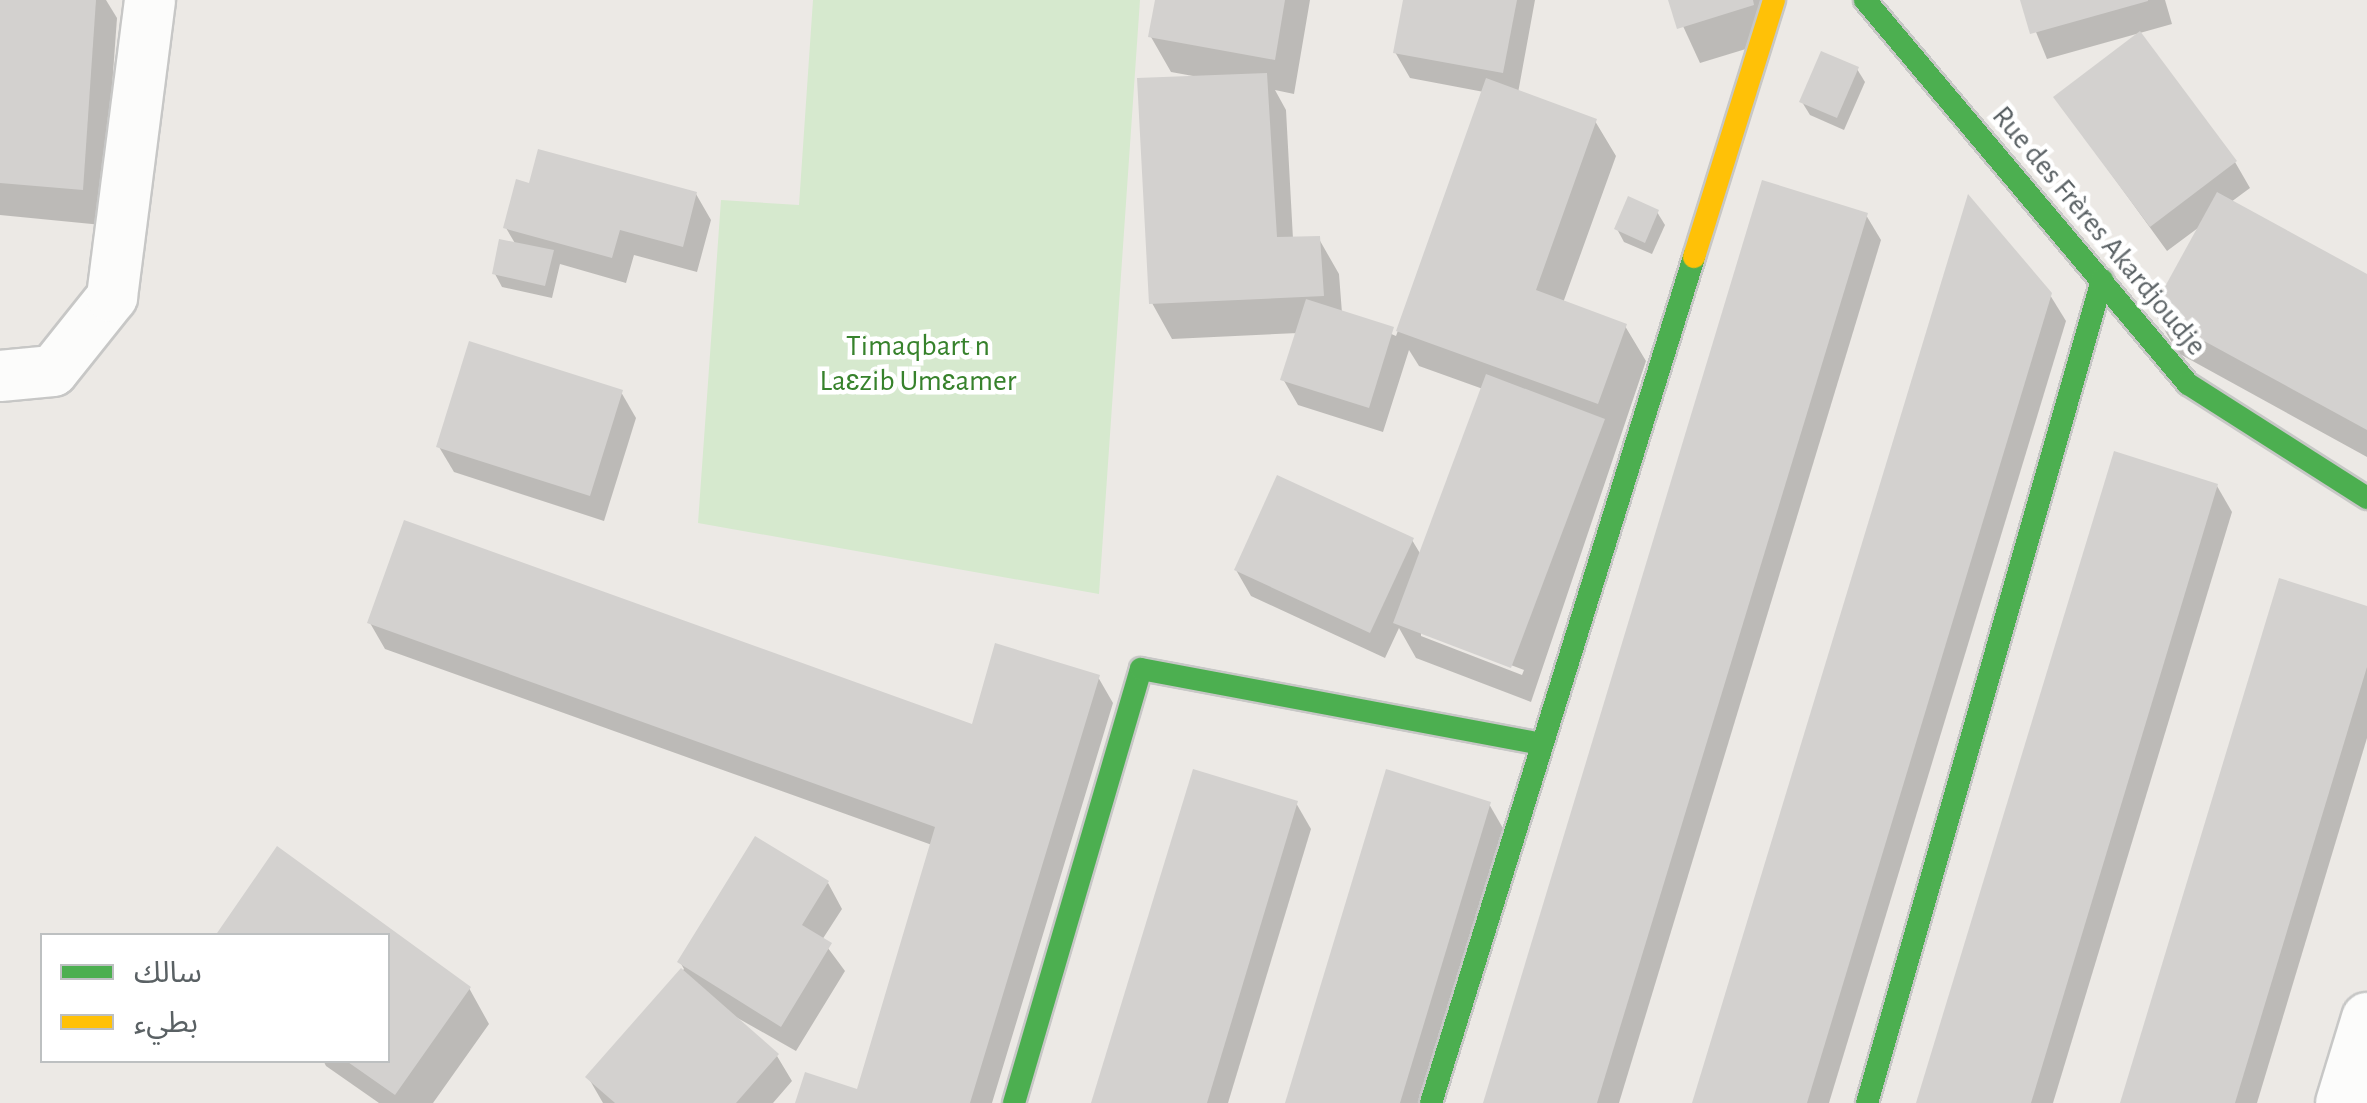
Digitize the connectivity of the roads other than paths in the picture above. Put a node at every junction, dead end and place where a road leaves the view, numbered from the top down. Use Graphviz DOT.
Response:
graph roads {
  1 [pos="150,0"];
  2 [pos="1774,0"];
  3 [pos="1865,0"];
  4 [pos="2102,280"];
  5 [pos="0,376"];
  6 [pos="2367,498"];
  7 [pos="1541,744"];
  8 [pos="2367,1018"];
  9 [pos="1014,1103"];
  10 [pos="1431,1103"];
  11 [pos="1867,1103"];
  12 [pos="2342,1103"];
  1 -- 5 [label="street"];
  2 -- 7 [label="street"];
  3 -- 4 [label="street, Rue des Frères Akardjoudje"];
  4 -- 6 [label="street, Rue des Frères Akardjoudje"];
  4 -- 11 [label="street"];
  7 -- 9 [label="street"];
  7 -- 10 [label="street"];
  8 -- 12 [label="street"];
}
